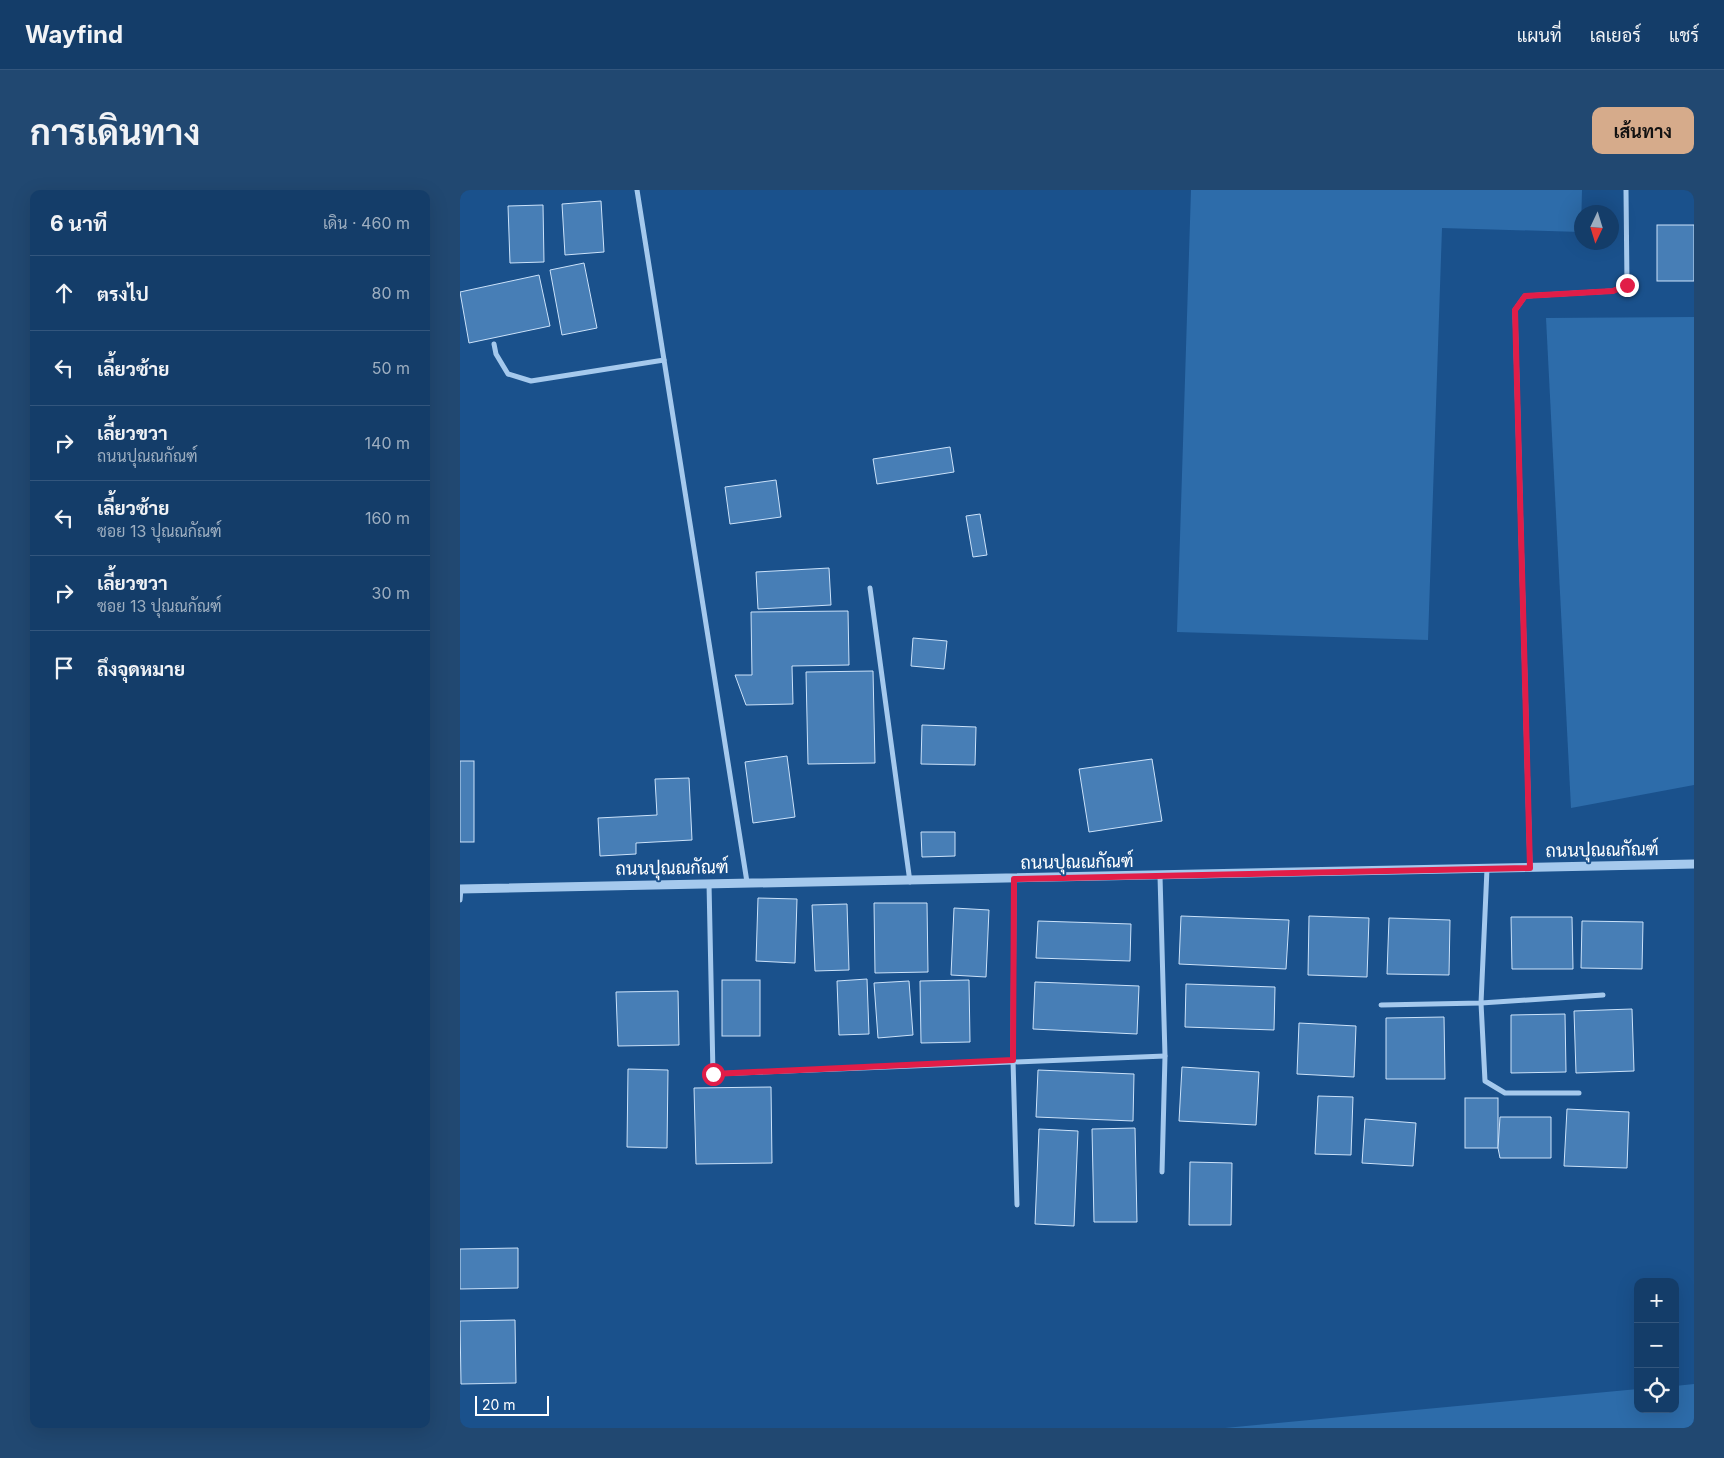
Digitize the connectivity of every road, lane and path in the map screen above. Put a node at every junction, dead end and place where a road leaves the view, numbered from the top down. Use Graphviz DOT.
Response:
graph roads {
  1 [pos="637,190"];
  2 [pos="1626,190"];
  3 [pos="494,344"];
  4 [pos="664,360"];
  5 [pos="870,588"];
  6 [pos="1694,864"];
  7 [pos="1530,868"];
  8 [pos="1487,869"];
  9 [pos="1160,876"];
  10 [pos="1014,879"];
  11 [pos="747,882"];
  12 [pos="910,882"];
  13 [pos="709,884"];
  14 [pos="460,889"];
  15 [pos="460,900"];
  16 [pos="1603,995"];
  17 [pos="1481,1003"];
  18 [pos="1381,1005"];
  19 [pos="1165,1056"];
  20 [pos="1013,1060"];
  21 [pos="1579,1093"];
  22 [pos="1162,1172"];
  23 [pos="1017,1205"];
  1 -- 4 [label="street"];
  2 -- 7 [label="street"];
  3 -- 4 [label="street"];
  4 -- 11 [label="street"];
  5 -- 12 [label="street"];
  6 -- 7 [label="street, ถนนปุณณกัณฑ์"];
  7 -- 8 [label="street, ถนนปุณณกัณฑ์"];
  8 -- 9 [label="street, ถนนปุณณกัณฑ์"];
  8 -- 17 [label="street"];
  9 -- 10 [label="street, ถนนปุณณกัณฑ์"];
  9 -- 19 [label="street"];
  10 -- 12 [label="street, ถนนปุณณกัณฑ์"];
  10 -- 20 [label="street"];
  11 -- 12 [label="street, ถนนปุณณกัณฑ์"];
  11 -- 13 [label="street, ถนนปุณณกัณฑ์"];
  13 -- 14 [label="street, ถนนปุณณกัณฑ์"];
  13 -- 20 [label="street"];
  14 -- 15 [label="street"];
  16 -- 17 [label="street"];
  17 -- 18 [label="street"];
  17 -- 21 [label="street"];
  19 -- 20 [label="street"];
  19 -- 22 [label="street"];
  20 -- 23 [label="street"];
}
